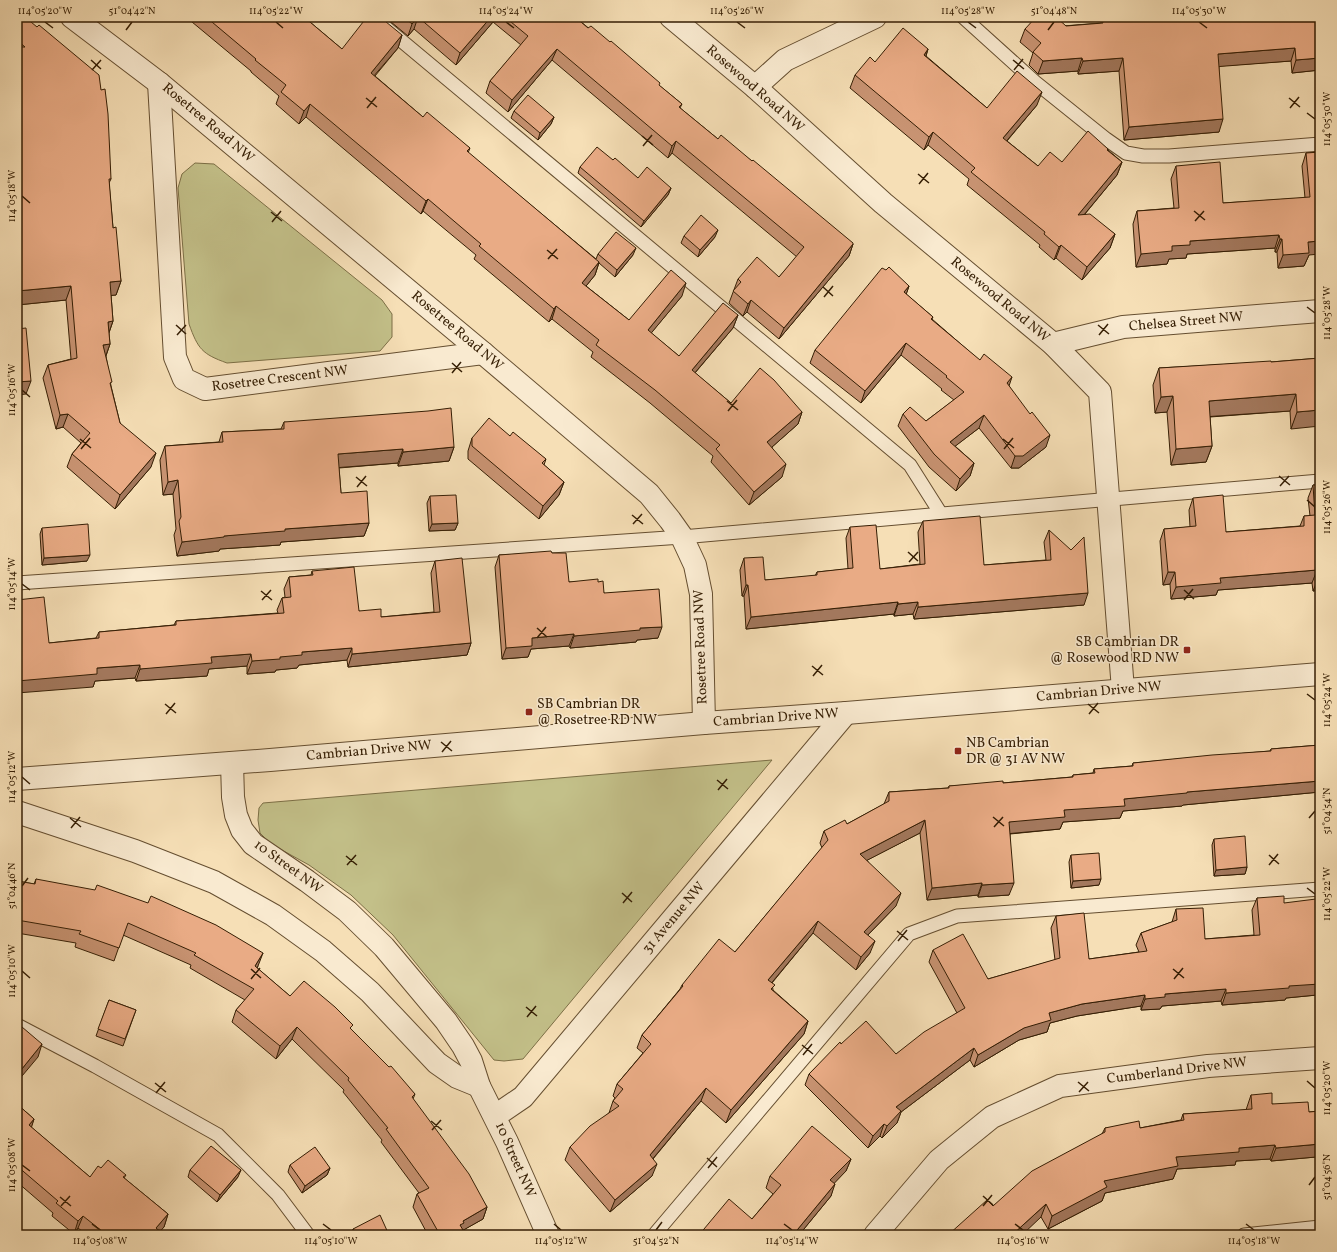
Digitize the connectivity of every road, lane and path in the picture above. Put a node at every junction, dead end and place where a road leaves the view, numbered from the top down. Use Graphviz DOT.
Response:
graph roads {
  1 [pos="72,17"];
  2 [pos="374,17"];
  3 [pos="671,17"];
  4 [pos="875,17"];
  5 [pos="963,17"];
  6 [pos="159,83"];
  7 [pos="755,87"];
  8 [pos="1320,144"];
  9 [pos="1320,310"];
  10 [pos="1053,344"];
  11 [pos="483,352"];
  12 [pos="1320,481"];
  13 [pos="1109,499"];
  14 [pos="941,514"];
  15 [pos="682,537"];
  16 [pos="17,584"];
  17 [pos="1320,674"];
  18 [pos="1123,690"];
  19 [pos="846,713"];
  20 [pos="704,723"];
  21 [pos="232,763"];
  22 [pos="17,779"];
  23 [pos="17,812"];
  24 [pos="1320,889"];
  25 [pos="17,1025"];
  26 [pos="1320,1058"];
  27 [pos="479,1086"];
  28 [pos="495,1116"];
  29 [pos="1320,1227"];
  30 [pos="308,1235"];
  31 [pos="548,1235"];
  32 [pos="654,1235"];
  33 [pos="875,1235"];
  34 [pos="1244,1235"];
  1 -- 6 [label="street, Rosetree Road NW"];
  2 -- 14 [label="lane"];
  3 -- 7 [label="street, Rosewood Road NW"];
  4 -- 7 [label="street"];
  5 -- 8 [label="lane"];
  6 -- 11 [label="street, Rosetree Road NW"];
  6 -- 11 [label="street, Rosetree Crescent NW"];
  7 -- 10 [label="street, Rosewood Road NW"];
  9 -- 10 [label="street, Chelsea Street NW"];
  10 -- 13 [label="street, Rosewood Road NW"];
  11 -- 15 [label="street, Rosetree Road NW"];
  12 -- 13 [label="lane"];
  13 -- 14 [label="lane"];
  13 -- 18 [label="street, Rosewood Road NW"];
  14 -- 15 [label="lane"];
  15 -- 16 [label="lane"];
  15 -- 20 [label="street, Rosetree Road NW"];
  17 -- 18 [label="street, Cambrian Drive NW"];
  18 -- 19 [label="street, Cambrian Drive NW"];
  19 -- 20 [label="street, Cambrian Drive NW"];
  19 -- 28 [label="street, 31 Avenue NW"];
  20 -- 21 [label="street, Cambrian Drive NW"];
  21 -- 22 [label="street"];
  21 -- 27 [label="street, 10 Street NW"];
  23 -- 27 [label="street"];
  24 -- 32 [label="lane"];
  25 -- 30 [label="lane"];
  26 -- 33 [label="street, Cumberland Drive NW"];
  27 -- 28 [label="street, 10 Street NW"];
  28 -- 31 [label="street, 10 Street NW"];
  29 -- 34 [label="lane"];
}
